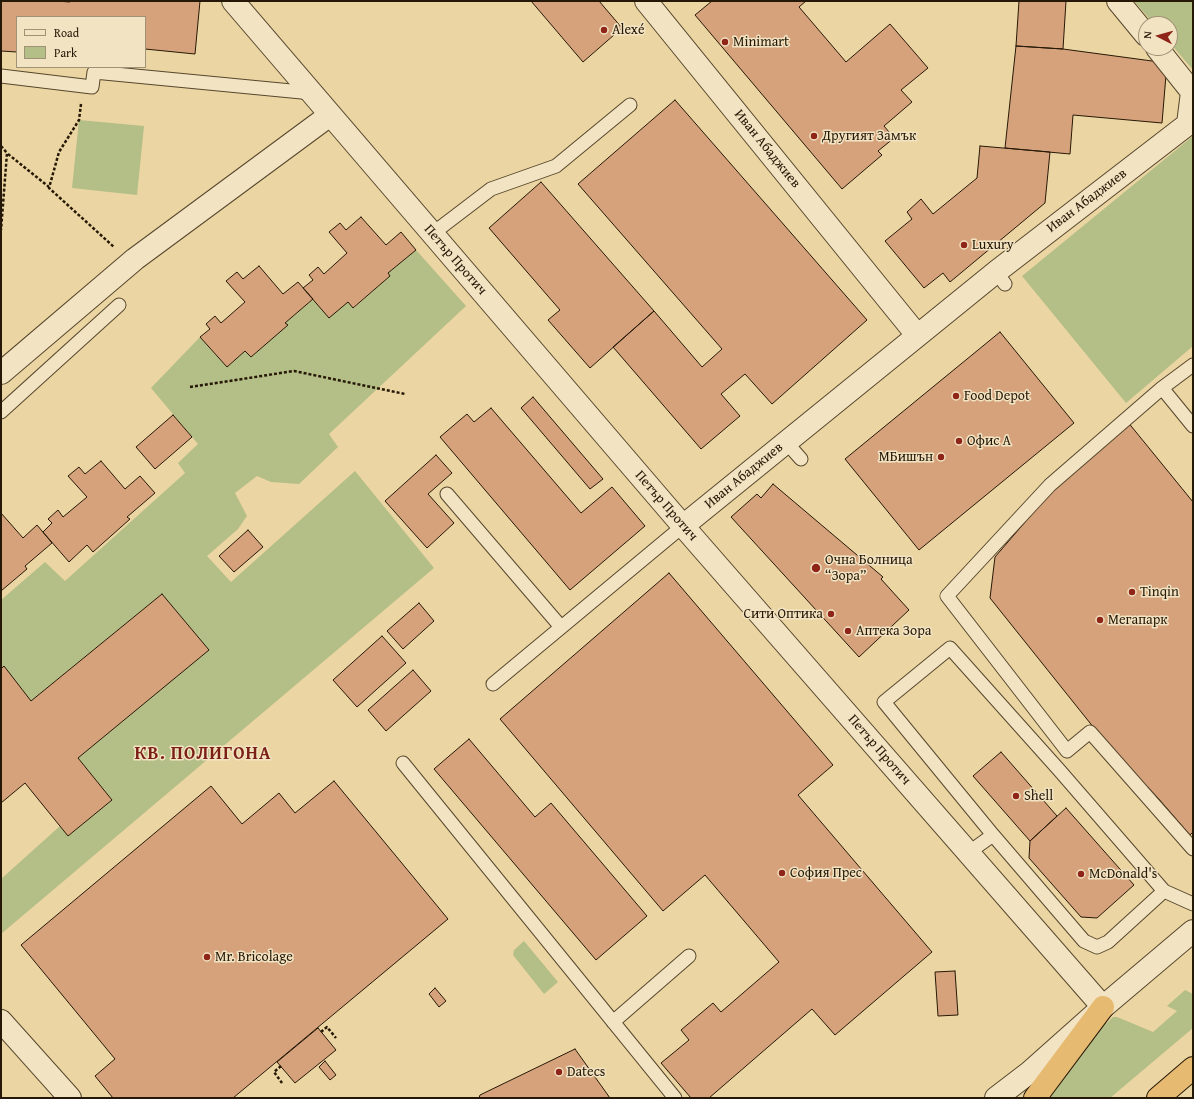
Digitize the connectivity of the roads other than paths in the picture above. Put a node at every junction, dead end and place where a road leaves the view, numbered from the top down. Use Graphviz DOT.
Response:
graph roads {
  1 [pos="233,1"];
  2 [pos="1118,1"];
  3 [pos="654,4"];
  4 [pos="1138,25"];
  5 [pos="1163,56"];
  6 [pos="1,76"];
  7 [pos="312,93"];
  8 [pos="630,105"];
  9 [pos="330,115"];
  10 [pos="432,234"];
  11 [pos="119,305"];
  12 [pos="917,335"];
  13 [pos="1193,365"];
  14 [pos="1,373"];
  15 [pos="1162,388"];
  16 [pos="1,412"];
  17 [pos="1193,426"];
  18 [pos="786,442"];
  19 [pos="801,460"];
  20 [pos="447,494"];
  21 [pos="683,526"];
  22 [pos="561,627"];
  23 [pos="493,684"];
  24 [pos="403,763"];
  25 [pos="993,835"];
  26 [pos="1191,844"];
  27 [pos="968,853"];
  28 [pos="1164,891"];
  29 [pos="1193,904"];
  30 [pos="1193,931"];
  31 [pos="689,956"];
  32 [pos="1103,1007"];
  33 [pos="1,1021"];
  34 [pos="613,1022"];
  35 [pos="1193,1068"];
  36 [pos="70,1098"];
  37 [pos="675,1098"];
  38 [pos="996,1098"];
  39 [pos="1035,1098"];
  40 [pos="1158,1098"];
  1 -- 7 [label="street, Петър Протич"];
  2 -- 4 [label="street"];
  3 -- 12 [label="street, Иван Абаджиев"];
  5 -- 12 [label="street, Иван Абаджиев"];
  6 -- 7 [label="lane"];
  7 -- 9 [label="street, Петър Протич"];
  8 -- 10 [label="lane"];
  9 -- 10 [label="street, Петър Протич"];
  9 -- 14 [label="street"];
  10 -- 21 [label="street, Петър Протич"];
  11 -- 16 [label="lane"];
  12 -- 18 [label="street, Иван Абаджиев"];
  13 -- 15 [label="lane"];
  15 -- 17 [label="lane"];
  15 -- 26 [label="lane"];
  18 -- 19 [label="lane"];
  18 -- 21 [label="street, Иван Абаджиев"];
  20 -- 22 [label="lane"];
  21 -- 22 [label="lane"];
  21 -- 27 [label="street, Петър Протич"];
  22 -- 23 [label="lane"];
  24 -- 34 [label="lane"];
  25 -- 27 [label="lane"];
  25 -- 28 [label="lane"];
  25 -- 28 [label="lane"];
  27 -- 32 [label="street, Петър Протич"];
  28 -- 29 [label="lane"];
  30 -- 32 [label="street"];
  31 -- 34 [label="lane"];
  32 -- 38 [label="street"];
  32 -- 39 [label="highway"];
  33 -- 36 [label="street"];
  34 -- 37 [label="lane"];
  35 -- 40 [label="highway"];
}
